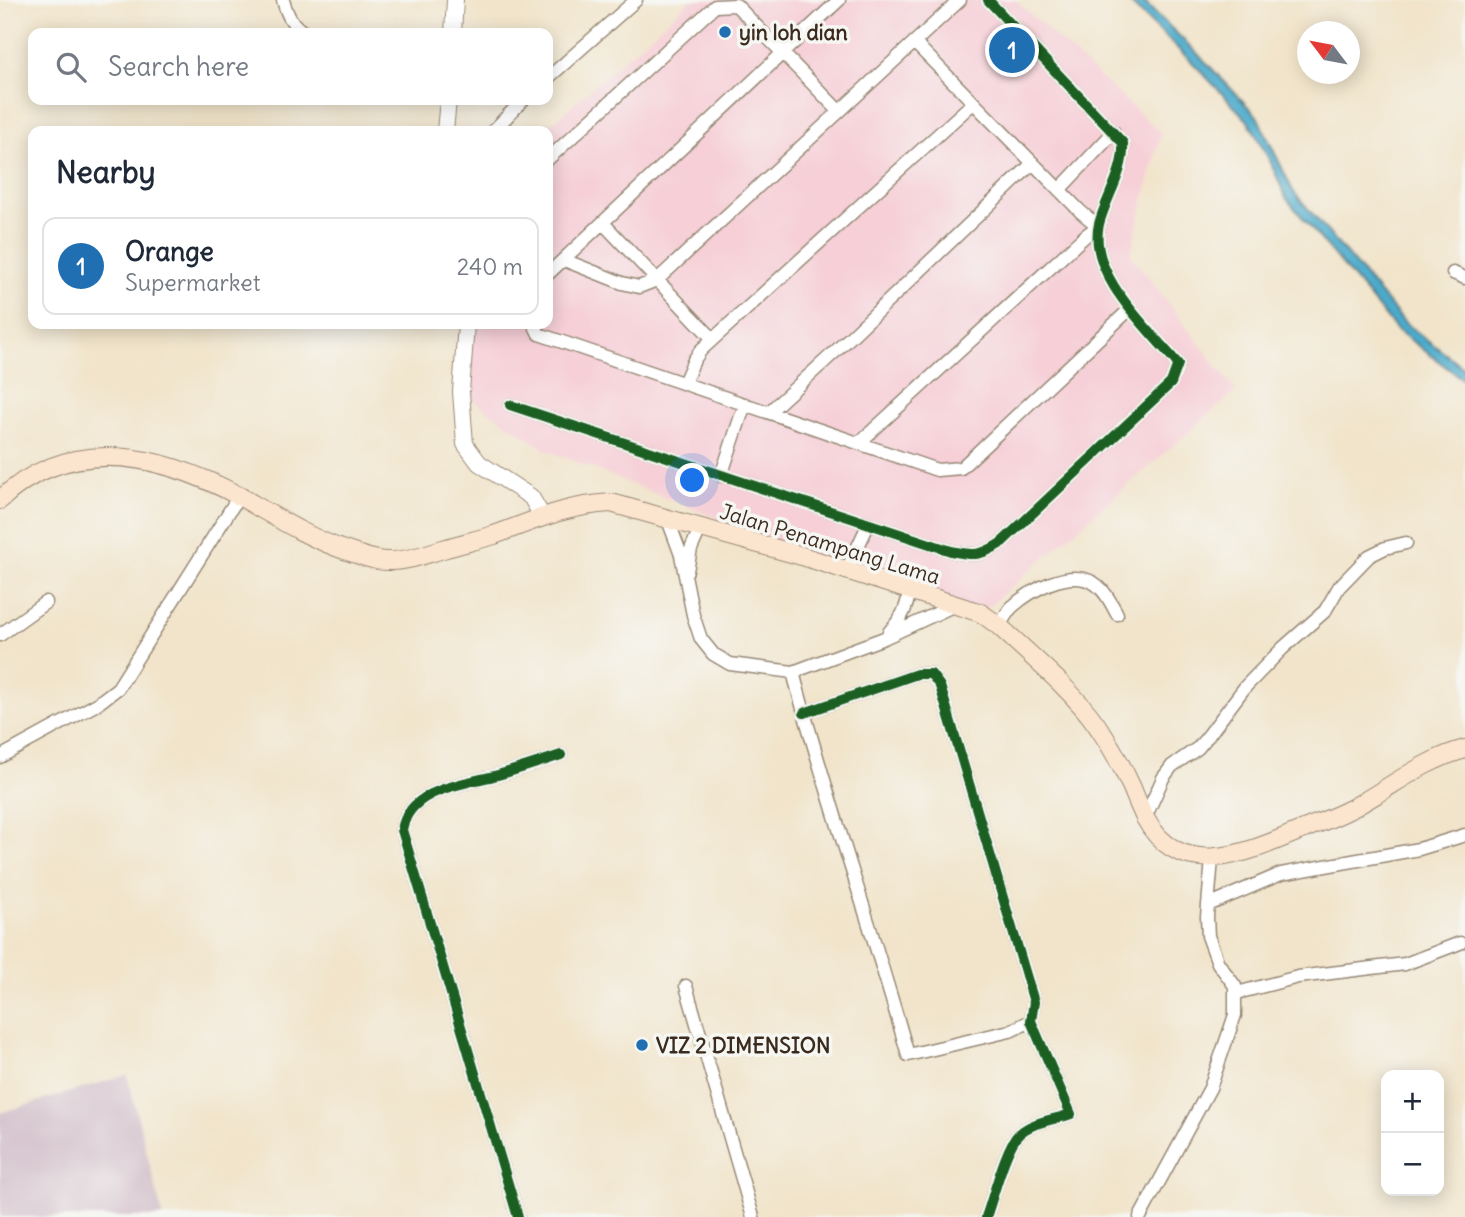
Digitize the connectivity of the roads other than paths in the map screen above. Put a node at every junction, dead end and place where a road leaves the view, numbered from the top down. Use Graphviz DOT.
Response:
graph roads {
  1 [pos="283,0"];
  2 [pos="455,0"];
  3 [pos="636,0"];
  4 [pos="839,0"];
  5 [pos="960,0"];
  6 [pos="988,0"];
  7 [pos="296,28"];
  8 [pos="453,28"];
  9 [pos="914,42"];
  10 [pos="784,52"];
  11 [pos="553,74"];
  12 [pos="973,103"];
  13 [pos="448,105"];
  14 [pos="518,105"];
  15 [pos="838,110"];
  16 [pos="445,126"];
  17 [pos="498,126"];
  18 [pos="1114,132"];
  19 [pos="553,154"];
  20 [pos="1033,163"];
  21 [pos="1059,190"];
  22 [pos="603,223"];
  23 [pos="1098,226"];
  24 [pos="564,260"];
  25 [pos="553,270"];
  26 [pos="657,280"];
  27 [pos="1130,309"];
  28 [pos="466,329"];
  29 [pos="536,329"];
  30 [pos="713,339"];
  31 [pos="684,383"];
  32 [pos="746,404"];
  33 [pos="510,405"];
  34 [pos="769,412"];
  35 [pos="859,443"];
  36 [pos="721,476"];
  37 [pos="239,496"];
  38 [pos="0,500"];
  39 [pos="542,516"];
  40 [pos="668,520"];
  41 [pos="868,525"];
  42 [pos="700,529"];
  43 [pos="1406,543"];
  44 [pos="847,570"];
  45 [pos="686,575"];
  46 [pos="909,592"];
  47 [pos="46,602"];
  48 [pos="955,605"];
  49 [pos="1117,614"];
  50 [pos="999,626"];
  51 [pos="0,635"];
  52 [pos="884,638"];
  53 [pos="793,672"];
  54 [pos="804,713"];
  55 [pos="1465,749"];
  56 [pos="561,755"];
  57 [pos="0,757"];
  58 [pos="1145,818"];
  59 [pos="1465,835"];
  60 [pos="1212,859"];
  61 [pos="1208,905"];
  62 [pos="1460,943"];
  63 [pos="686,986"];
  64 [pos="1237,993"];
  65 [pos="1031,1021"];
  66 [pos="518,1217"];
  67 [pos="753,1217"];
  68 [pos="986,1217"];
  69 [pos="1140,1217"];
  1 -- 7 [label="street"];
  2 -- 8 [label="street"];
  3 -- 11 [label="street"];
  4 -- 10 [label="street"];
  5 -- 9 [label="street"];
  6 -- 18 [label="street"];
  9 -- 12 [label="street"];
  9 -- 15 [label="street"];
  10 -- 15 [label="street"];
  10 -- 19 [label="street"];
  10 -- 22 [label="street"];
  12 -- 20 [label="street"];
  12 -- 30 [label="street"];
  13 -- 16 [label="street"];
  14 -- 17 [label="street"];
  15 -- 26 [label="street"];
  18 -- 21 [label="street"];
  18 -- 23 [label="street"];
  20 -- 21 [label="street"];
  20 -- 34 [label="street"];
  21 -- 23 [label="street"];
  22 -- 24 [label="street"];
  22 -- 26 [label="street"];
  23 -- 27 [label="street"];
  23 -- 35 [label="street"];
  24 -- 25 [label="street"];
  24 -- 26 [label="street"];
  26 -- 30 [label="street"];
  27 -- 35 [label="street"];
  27 -- 41 [label="street"];
  28 -- 39 [label="street"];
  29 -- 31 [label="street"];
  30 -- 31 [label="street"];
  31 -- 32 [label="street"];
  32 -- 34 [label="street"];
  32 -- 36 [label="street"];
  33 -- 36 [label="street"];
  34 -- 35 [label="street"];
  36 -- 41 [label="street"];
  37 -- 38 [label="main road, Jalan Penampang Lama"];
  37 -- 39 [label="main road, Jalan Penampang Lama"];
  37 -- 57 [label="street"];
  39 -- 40 [label="main road, Jalan Penampang Lama"];
  40 -- 42 [label="main road, Jalan Penampang Lama"];
  40 -- 45 [label="street"];
  41 -- 44 [label="street"];
  42 -- 44 [label="main road, Jalan Penampang Lama"];
  42 -- 45 [label="street"];
  43 -- 58 [label="street"];
  44 -- 46 [label="main road, Jalan Penampang Lama"];
  45 -- 53 [label="street"];
  46 -- 48 [label="main road, Jalan Penampang Lama"];
  46 -- 52 [label="street"];
  47 -- 51 [label="street"];
  48 -- 50 [label="main road, Jalan Penampang Lama"];
  48 -- 52 [label="street"];
  49 -- 50 [label="street"];
  50 -- 58 [label="main road, Jalan Penampang Lama"];
  52 -- 53 [label="street"];
  53 -- 54 [label="street"];
  54 -- 65 [label="street"];
  54 -- 65 [label="street"];
  55 -- 60 [label="main road, Jalan Penampang Lama"];
  56 -- 66 [label="street"];
  58 -- 60 [label="main road, Jalan Penampang Lama"];
  59 -- 61 [label="street"];
  60 -- 61 [label="street"];
  61 -- 64 [label="street"];
  62 -- 64 [label="street"];
  63 -- 67 [label="street"];
  64 -- 69 [label="street"];
  65 -- 68 [label="street"];
}
